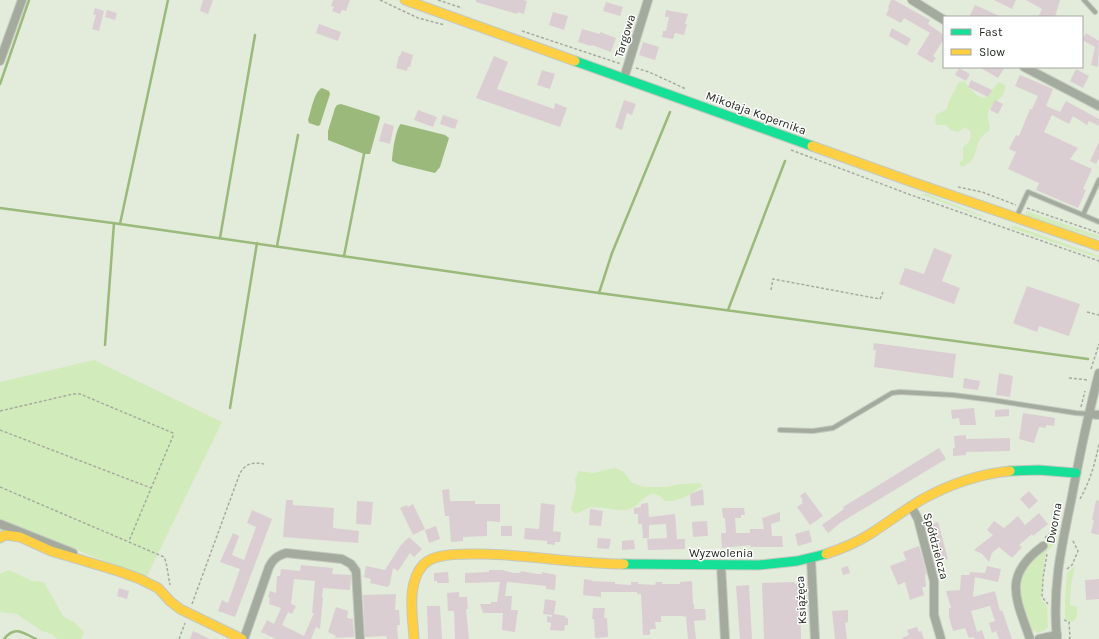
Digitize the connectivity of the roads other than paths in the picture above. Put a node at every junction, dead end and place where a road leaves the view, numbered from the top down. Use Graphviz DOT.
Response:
graph roads {
  1 [pos="22,0"];
  2 [pos="405,0"];
  3 [pos="648,0"];
  4 [pos="912,0"];
  5 [pos="1084,0"];
  6 [pos="1095,12"];
  7 [pos="943,19"];
  8 [pos="0,61"];
  9 [pos="1026,68"];
  10 [pos="624,78"];
  11 [pos="1099,106"];
  12 [pos="1099,180"];
  13 [pos="1083,215"];
  14 [pos="1017,218"];
  15 [pos="1099,222"];
  16 [pos="1099,246"];
  17 [pos="1098,375"];
  18 [pos="1099,388"];
  19 [pos="1090,414"];
  20 [pos="1099,415"];
  21 [pos="780,430"];
  22 [pos="1076,473"];
  23 [pos="911,506"];
  24 [pos="0,524"];
  25 [pos="0,538"];
  26 [pos="1043,546"];
  27 [pos="811,559"];
  28 [pos="721,565"];
  29 [pos="118,571"];
  30 [pos="1057,637"];
  31 [pos="243,639"];
  32 [pos="360,639"];
  33 [pos="414,639"];
  34 [pos="725,639"];
  35 [pos="815,639"];
  36 [pos="942,639"];
  37 [pos="1030,639"];
  38 [pos="1039,639"];
  1 -- 8 [label="street"];
  2 -- 10 [label="street, Mikołaja Kopernika"];
  3 -- 10 [label="street, Targowa"];
  4 -- 7 [label="street"];
  5 -- 6 [label="lane"];
  9 -- 11 [label="street"];
  10 -- 14 [label="street, Mikołaja Kopernika"];
  12 -- 13 [label="lane"];
  13 -- 14 [label="lane"];
  13 -- 15 [label="lane"];
  14 -- 16 [label="street, Mikołaja Kopernika"];
  17 -- 18 [label="street, Dworna"];
  17 -- 19 [label="street, Dworna"];
  19 -- 20 [label="street"];
  19 -- 21 [label="lane"];
  19 -- 22 [label="street, Dworna"];
  22 -- 23 [label="street, Wyzwolenia"];
  22 -- 30 [label="street, Dworna"];
  23 -- 27 [label="street, Wyzwolenia"];
  23 -- 36 [label="street, Spółdzielcza"];
  24 -- 29 [label="street"];
  25 -- 29 [label="street"];
  26 -- 37 [label="street"];
  27 -- 28 [label="street, Wyzwolenia"];
  27 -- 35 [label="street, Książęca"];
  28 -- 33 [label="street, Wyzwolenia"];
  28 -- 34 [label="street"];
  29 -- 31 [label="street"];
  30 -- 38 [label="street"];
  31 -- 32 [label="street"];
}
